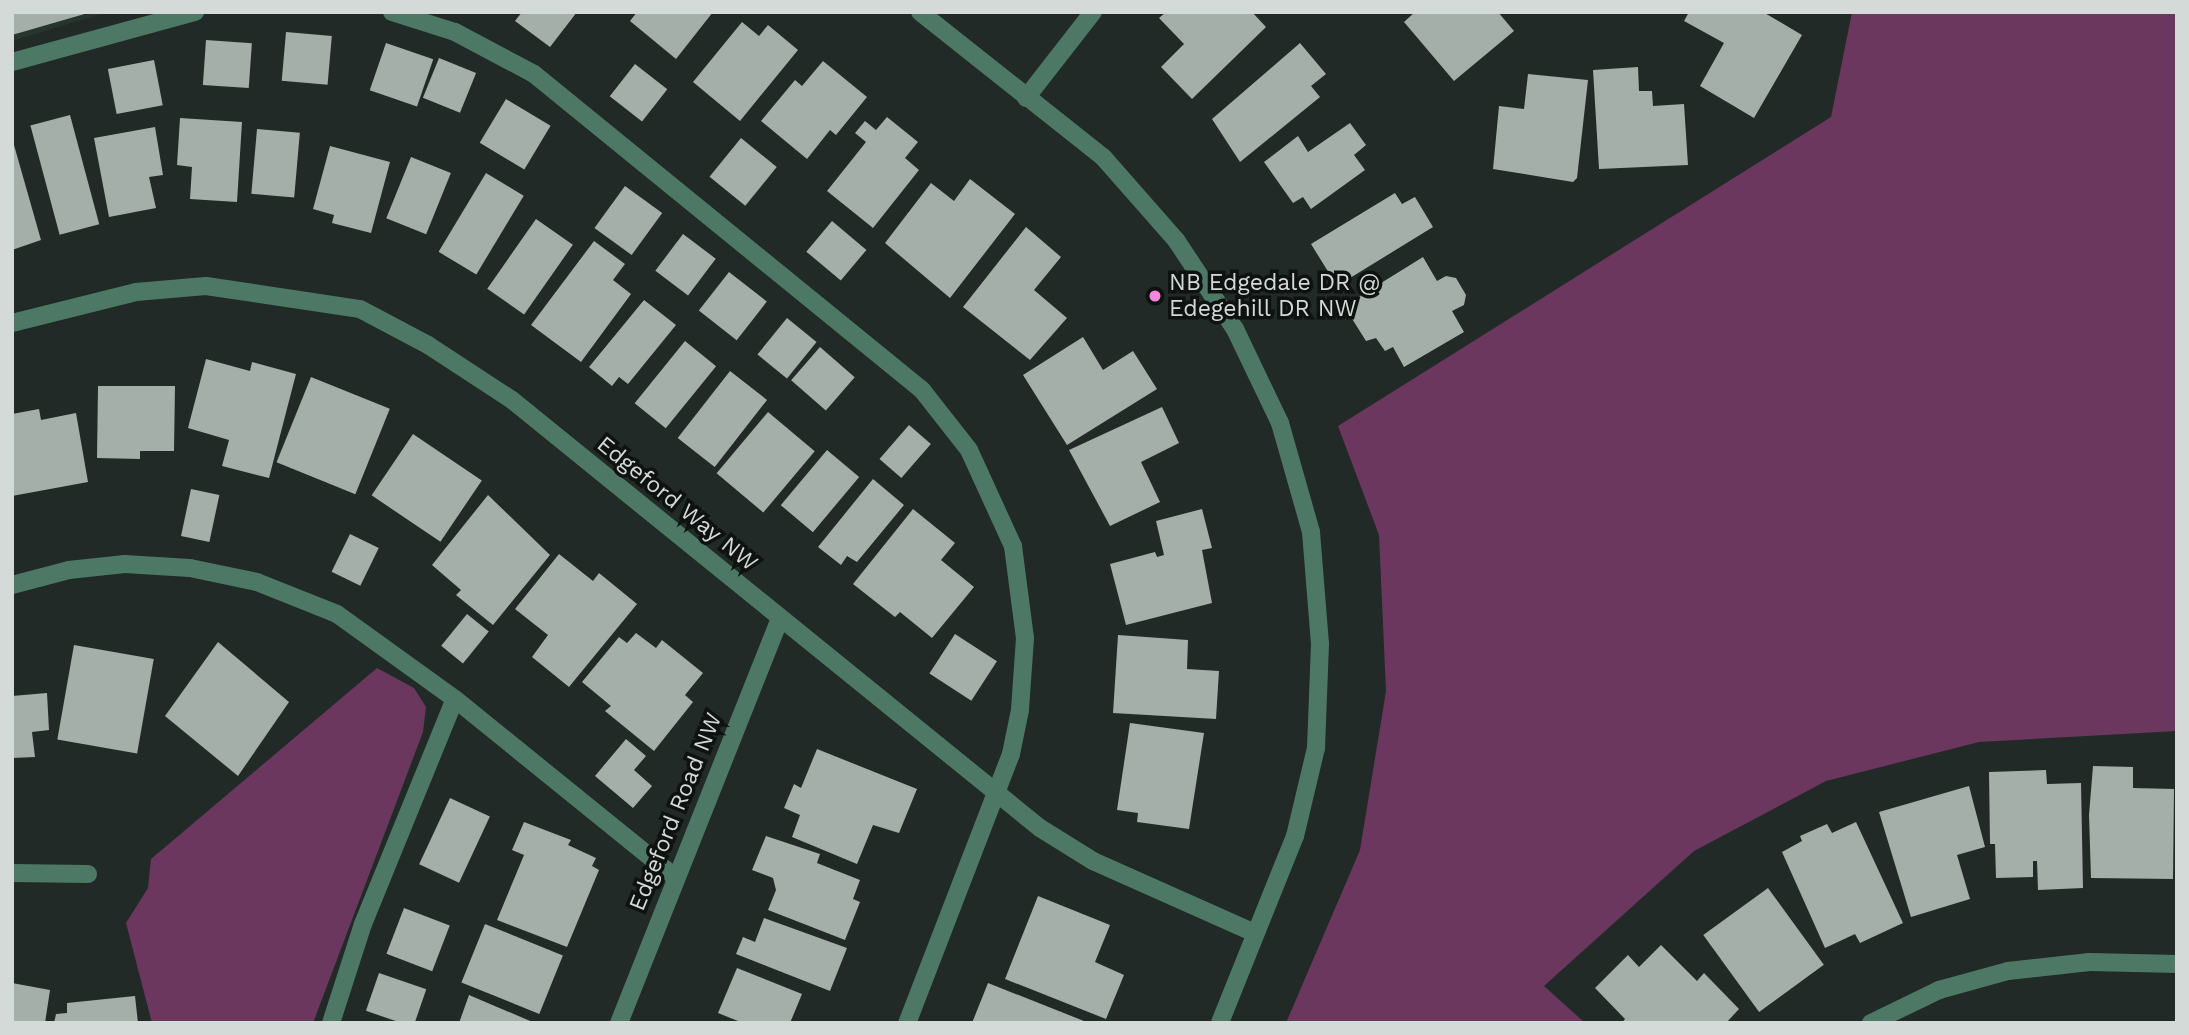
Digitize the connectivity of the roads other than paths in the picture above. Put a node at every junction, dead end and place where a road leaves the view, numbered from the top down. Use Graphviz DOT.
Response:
graph roads {
  1 [pos="195,12"];
  2 [pos="392,12"];
  3 [pos="920,12"];
  4 [pos="1093,12"];
  5 [pos="12,62"];
  6 [pos="1026,98"];
  7 [pos="12,323"];
  8 [pos="12,585"];
  9 [pos="780,619"];
  10 [pos="455,699"];
  11 [pos="997,793"];
  12 [pos="12,873"];
  13 [pos="88,874"];
  14 [pos="675,877"];
  15 [pos="1255,933"];
  16 [pos="2177,964"];
  17 [pos="331,1023"];
  18 [pos="619,1023"];
  19 [pos="907,1023"];
  20 [pos="1220,1023"];
  21 [pos="1871,1023"];
  1 -- 5 [label="street"];
  2 -- 11 [label="street"];
  3 -- 6 [label="street"];
  4 -- 6 [label="street"];
  6 -- 15 [label="street"];
  7 -- 9 [label="street, Edgeford Way NW"];
  8 -- 10 [label="street"];
  9 -- 11 [label="street, Edgeford Way NW"];
  9 -- 14 [label="street, Edgeford Road NW"];
  10 -- 14 [label="street"];
  10 -- 17 [label="street"];
  11 -- 15 [label="street, Edgeford Way NW"];
  11 -- 19 [label="street"];
  12 -- 13 [label="street"];
  14 -- 18 [label="street, Edgeford Road NW"];
  15 -- 20 [label="street"];
  16 -- 21 [label="street"];
}
